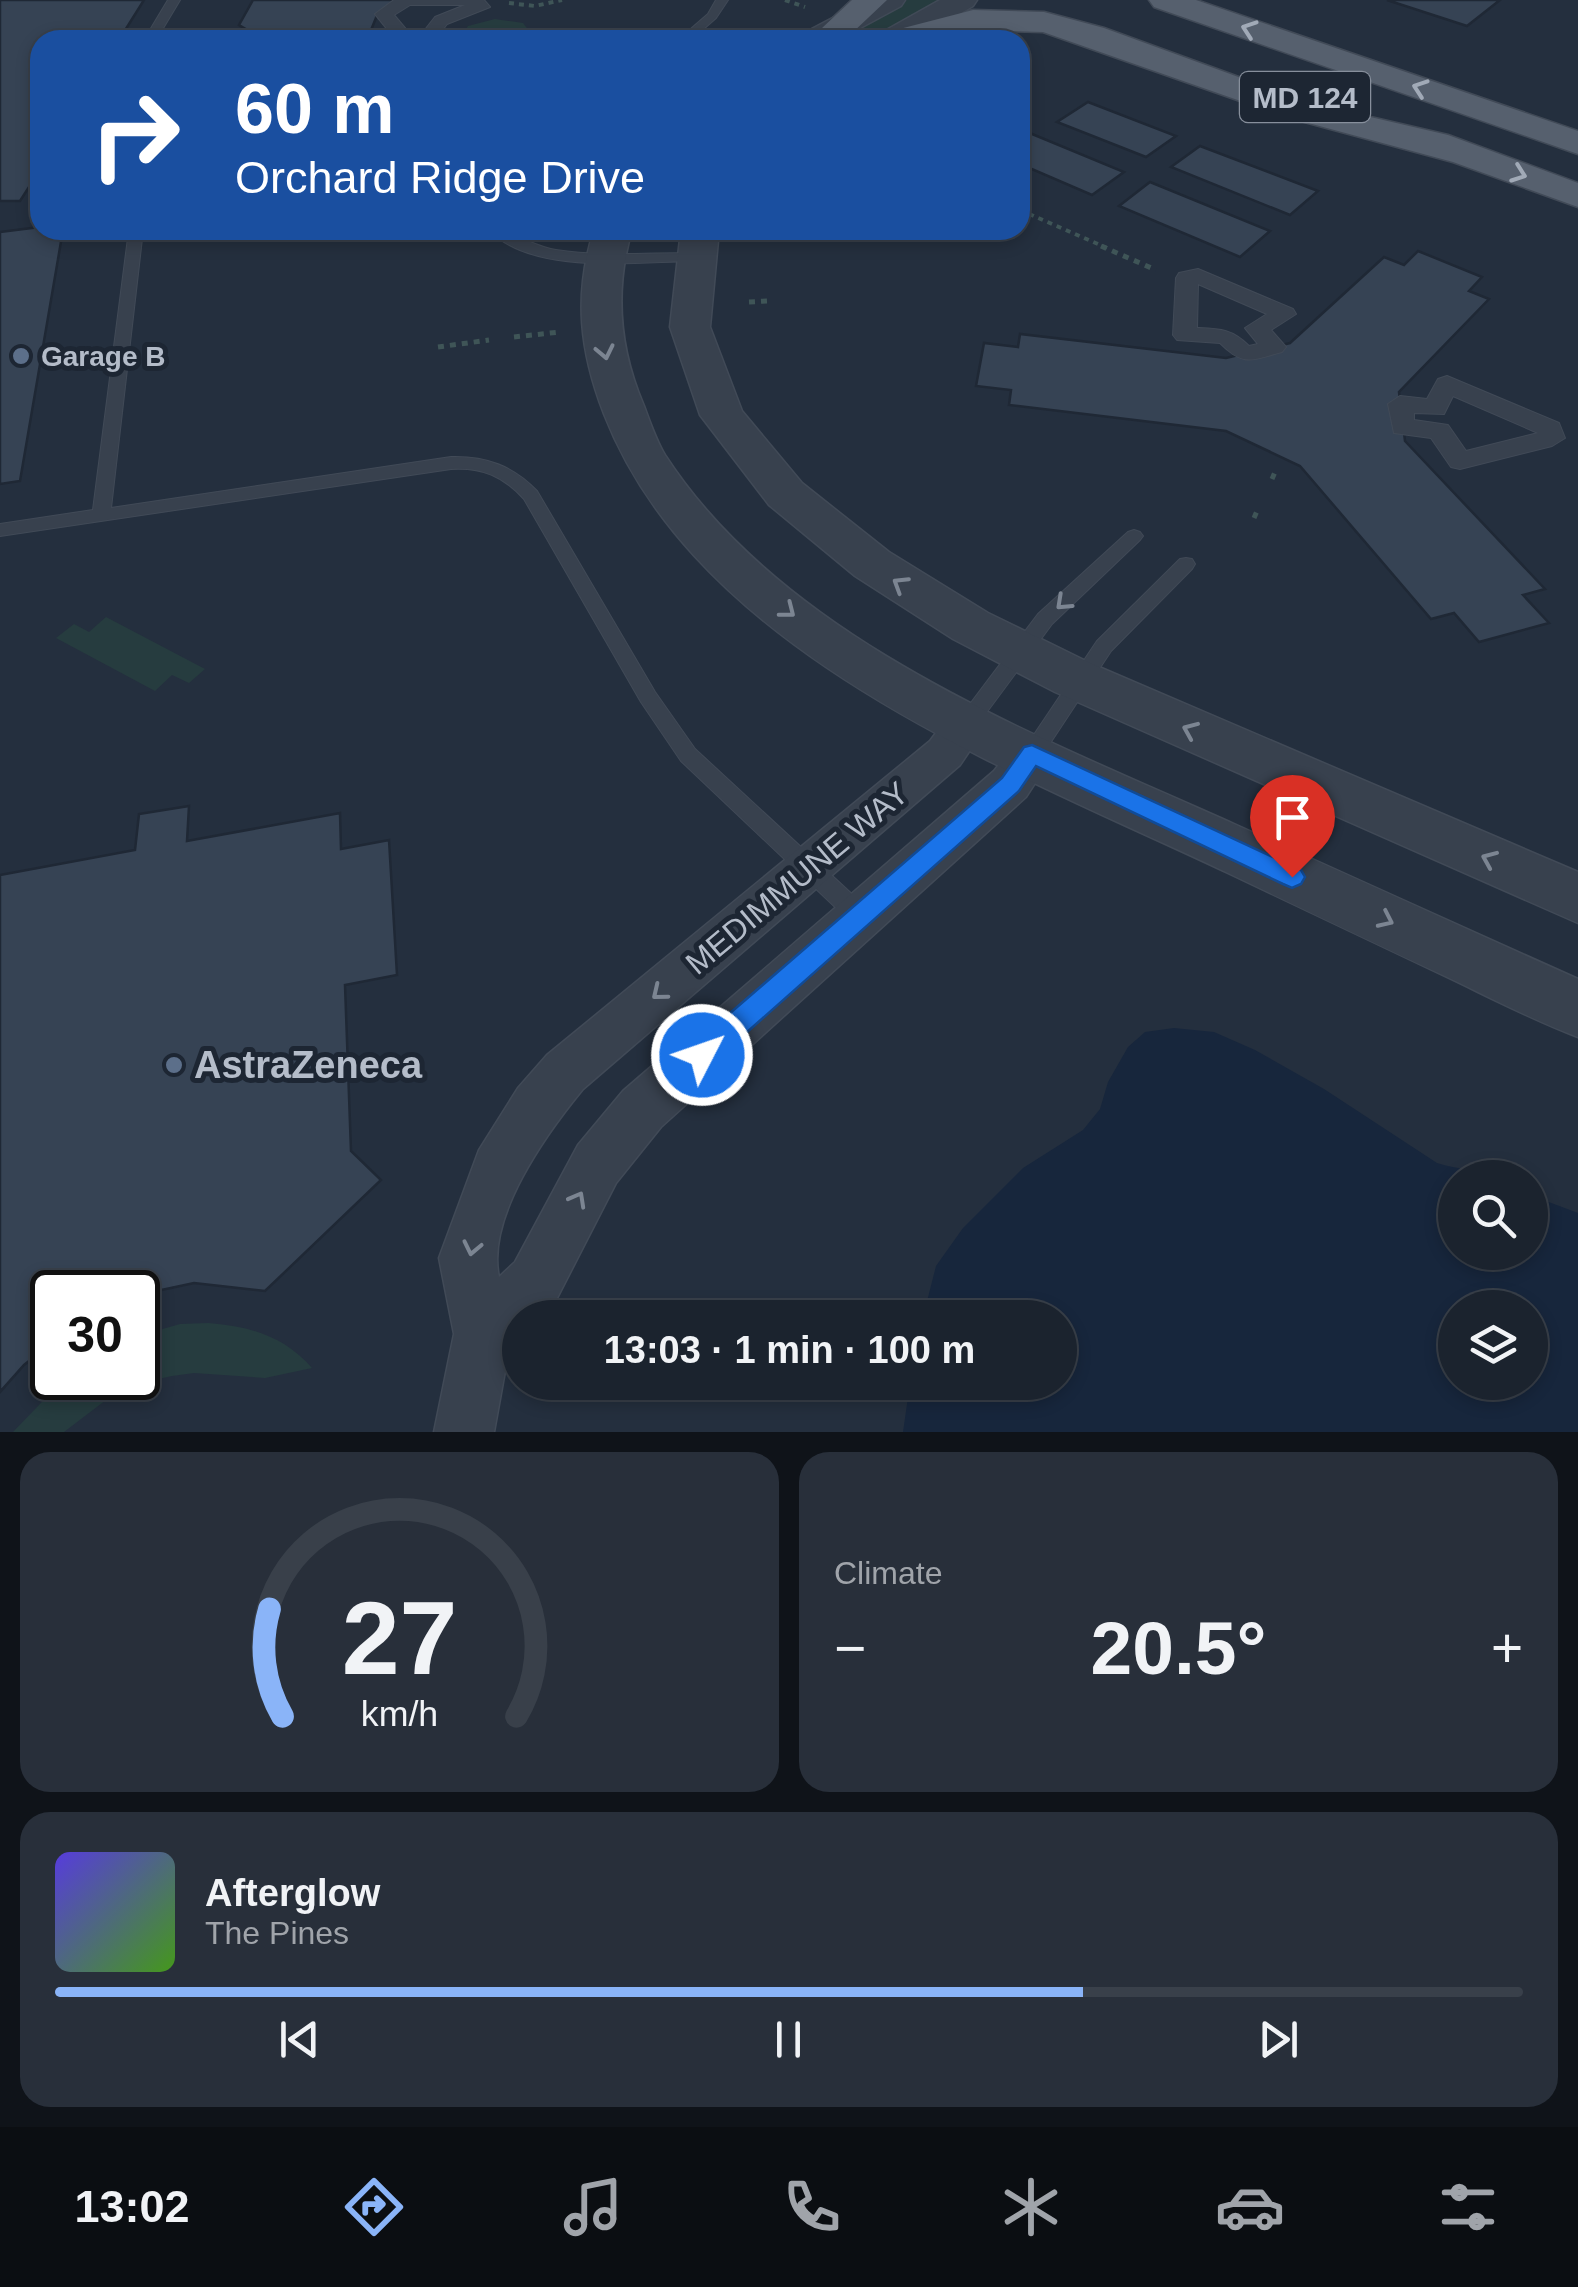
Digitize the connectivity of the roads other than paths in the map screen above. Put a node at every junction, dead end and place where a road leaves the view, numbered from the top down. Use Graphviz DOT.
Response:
graph roads {
  1 [pos="174,0"];
  2 [pos="722,0"];
  3 [pos="870,0"];
  4 [pos="890,0"];
  5 [pos="962,0"];
  6 [pos="1032,0"];
  7 [pos="1165,0"];
  8 [pos="156,30"];
  9 [pos="398,30"];
  10 [pos="430,30"];
  11 [pos="696,30"];
  12 [pos="832,30"];
  13 [pos="834,30"];
  14 [pos="911,30"];
  15 [pos="934,30"];
  16 [pos="1578,143"];
  17 [pos="1468,155"];
  18 [pos="1578,196"];
  19 [pos="135,240"];
  20 [pos="508,240"];
  21 [pos="608,243"];
  22 [pos="695,244"];
  23 [pos="1187,283"];
  24 [pos="1447,384"];
  25 [pos="101,515"];
  26 [pos="0,530"];
  27 [pos="1134,536"];
  28 [pos="1186,564"];
  29 [pos="1021,652"];
  30 [pos="1080,680"];
  31 [pos="968,722"];
  32 [pos="1032,754"];
  33 [pos="808,870"];
  34 [pos="1578,898"];
  35 [pos="860,916"];
  36 [pos="1578,1010"];
  37 [pos="483,1334"];
  38 [pos="464,1432"];
  1 -- 8 [label="lane"];
  2 -- 11 [label="lane"];
  3 -- 12 [label="main road"];
  4 -- 13 [label="street"];
  5 -- 14 [label="street"];
  6 -- 17 [label="main road, MD 124"];
  16 -- 7 [label="main road, MD 124, one-way"];
  9 -- 10 [label="street"];
  15 -- 17 [label="main road"];
  17 -- 18 [label="main road, MD 124, one-way"];
  19 -- 25 [label="lane"];
  20 -- 21 [label="lane"];
  21 -- 22 [label="lane"];
  21 -- 31 [label="street, one-way"];
  29 -- 22 [label="street, one-way"];
  23 -- 23 [label="street"];
  24 -- 24 [label="street"];
  25 -- 26 [label="lane"];
  25 -- 33 [label="lane"];
  27 -- 29 [label="lane, one-way"];
  28 -- 30 [label="lane"];
  29 -- 30 [label="street"];
  29 -- 31 [label="lane"];
  30 -- 32 [label="lane"];
  34 -- 30 [label="street, one-way"];
  31 -- 32 [label="street"];
  31 -- 33 [label="street, MEDIMMUNE WAY"];
  32 -- 35 [label="street, MEDIMMUNE WAY"];
  32 -- 36 [label="street, one-way"];
  33 -- 35 [label="lane"];
  33 -- 37 [label="street, MEDIMMUNE WAY, one-way"];
  37 -- 35 [label="street, MEDIMMUNE WAY, one-way"];
  37 -- 38 [label="street, MEDIMMUNE WAY"];
}
